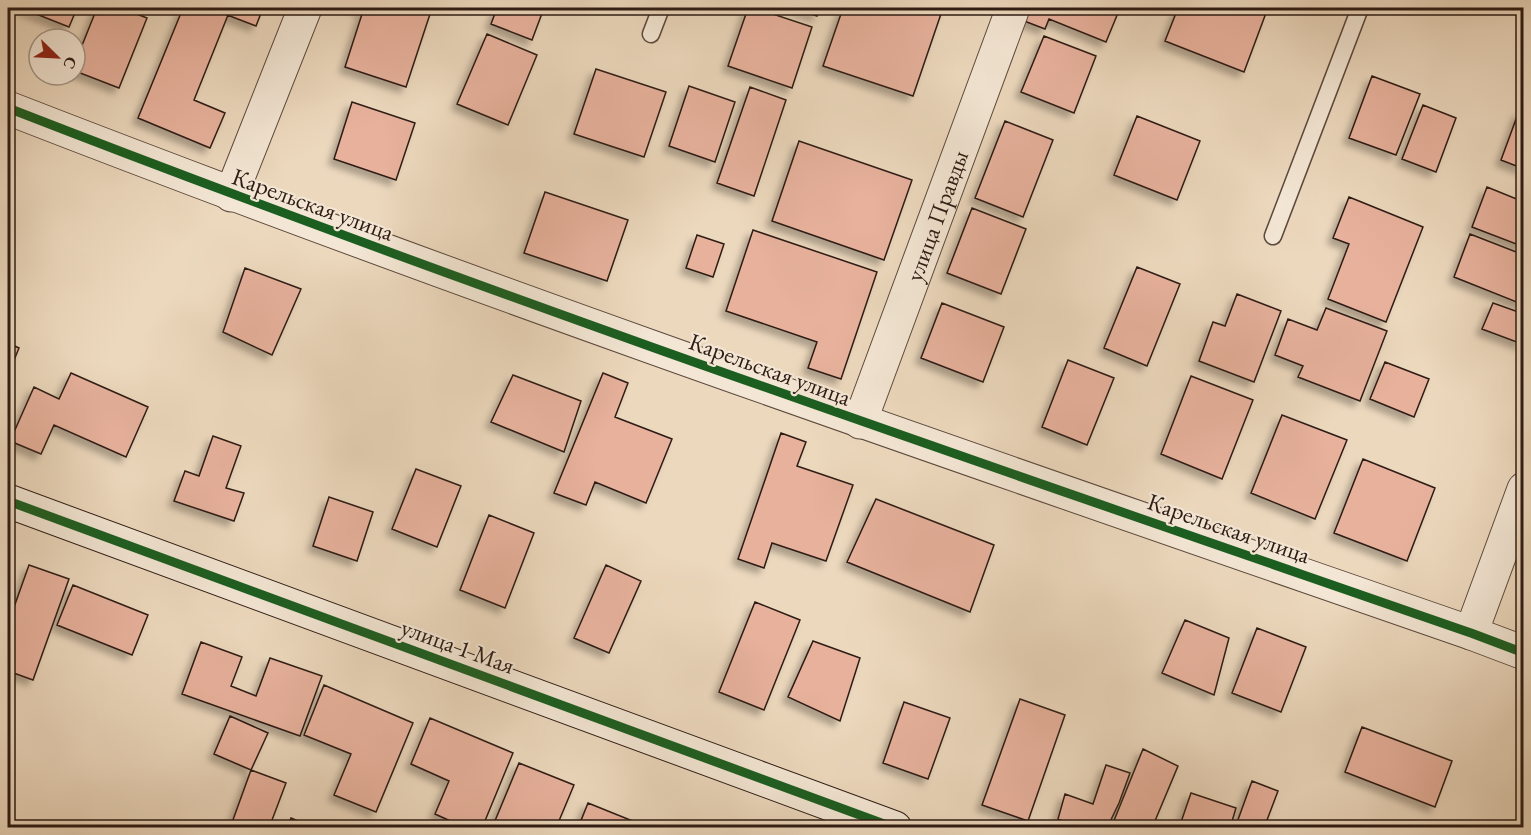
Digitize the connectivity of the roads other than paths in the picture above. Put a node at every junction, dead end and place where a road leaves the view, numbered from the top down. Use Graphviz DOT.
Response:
graph roads {
  1 [pos="305,8"];
  2 [pos="661,8"];
  3 [pos="1013,8"];
  4 [pos="1360,8"];
  5 [pos="651,34"];
  6 [pos="8,108"];
  7 [pos="231,195"];
  8 [pos="1273,236"];
  9 [pos="860,422"];
  10 [pos="1524,489"];
  11 [pos="8,501"];
  12 [pos="1471,633"];
  13 [pos="1524,653"];
  14 [pos="895,828"];
  1 -- 7 [label="street"];
  2 -- 5 [label="lane"];
  3 -- 9 [label="street, улица Правды"];
  4 -- 8 [label="lane"];
  6 -- 7 [label="street, Карельская улица"];
  7 -- 9 [label="street, Карельская улица"];
  9 -- 12 [label="street, Карельская улица"];
  10 -- 12 [label="street"];
  11 -- 14 [label="street, улица 1 Мая"];
  12 -- 13 [label="street, Карельская улица"];
}
